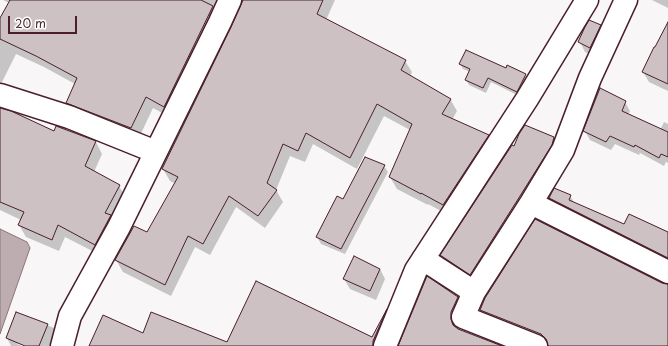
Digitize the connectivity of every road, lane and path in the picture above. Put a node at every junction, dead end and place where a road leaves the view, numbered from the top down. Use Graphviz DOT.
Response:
graph roads {
  1 [pos="230,0"];
  2 [pos="587,0"];
  3 [pos="626,0"];
  4 [pos="0,95"];
  5 [pos="156,152"];
  6 [pos="531,203"];
  7 [pos="423,259"];
  8 [pos="668,272"];
  9 [pos="474,292"];
  10 [pos="62,346"];
  11 [pos="384,346"];
  12 [pos="536,346"];
  1 -- 5 [label="street"];
  2 -- 7 [label="street"];
  3 -- 6 [label="street"];
  4 -- 5 [label="street"];
  5 -- 10 [label="street"];
  6 -- 8 [label="street"];
  6 -- 9 [label="street"];
  7 -- 9 [label="street"];
  7 -- 11 [label="street"];
  9 -- 12 [label="street"];
}
